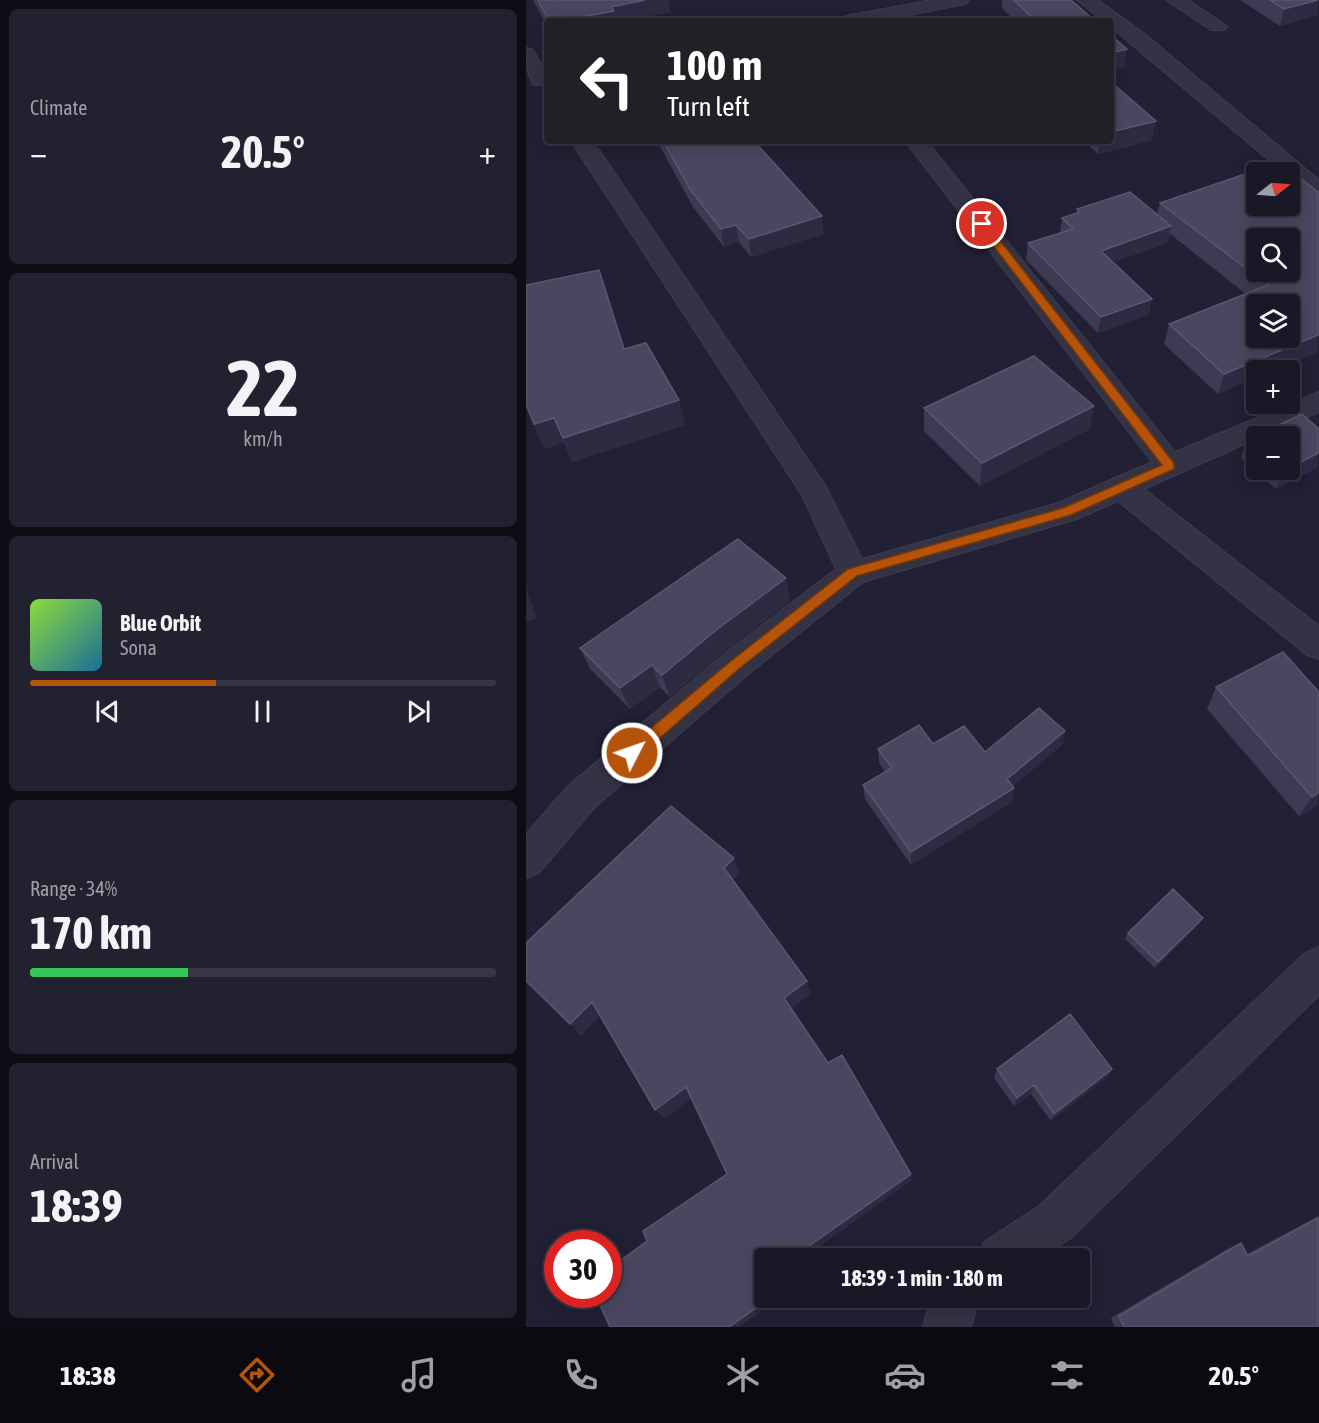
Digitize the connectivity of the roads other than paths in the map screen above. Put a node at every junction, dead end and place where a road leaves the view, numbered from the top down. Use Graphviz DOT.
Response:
graph roads {
  1 [pos="960,0"];
  2 [pos="1086,0"];
  3 [pos="1175,0"];
  4 [pos="867,18"];
  5 [pos="1110,18"];
  6 [pos="1114,21"];
  7 [pos="1218,26"];
  8 [pos="1139,39"];
  9 [pos="1114,44"];
  10 [pos="526,54"];
  11 [pos="544,81"];
  12 [pos="584,144"];
  13 [pos="918,144"];
  14 [pos="1318,192"];
  15 [pos="1318,401"];
  16 [pos="1170,466"];
  17 [pos="1121,487"];
  18 [pos="853,573"];
  19 [pos="1318,646"];
  20 [pos="526,861"];
  21 [pos="1318,967"];
  22 [pos="1015,1248"];
  23 [pos="952,1308"];
  24 [pos="947,1327"];
  1 -- 4 [label="street"];
  2 -- 5 [label="street"];
  3 -- 7 [label="street"];
  6 -- 8 [label="street"];
  8 -- 9 [label="street"];
  8 -- 14 [label="street"];
  10 -- 11 [label="street"];
  12 -- 18 [label="street"];
  13 -- 16 [label="street"];
  15 -- 16 [label="street"];
  16 -- 17 [label="street"];
  17 -- 18 [label="street"];
  17 -- 19 [label="street"];
  18 -- 20 [label="street"];
  21 -- 22 [label="street"];
  23 -- 24 [label="street"];
}
